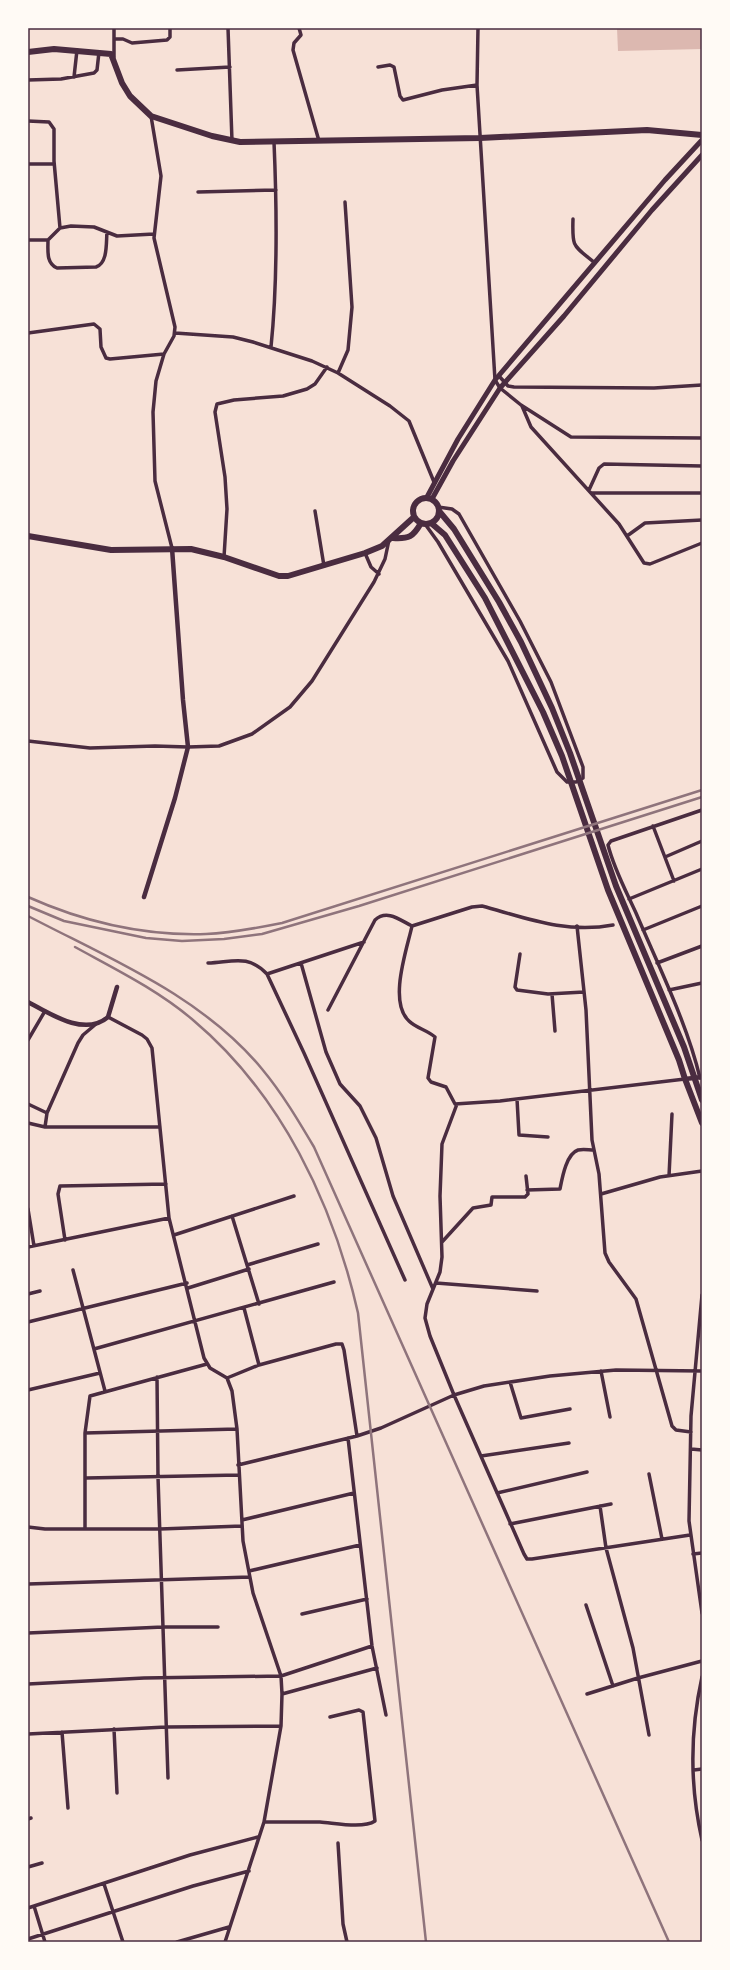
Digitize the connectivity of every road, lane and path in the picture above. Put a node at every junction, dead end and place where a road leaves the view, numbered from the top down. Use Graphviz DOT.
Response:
graph roads {
  1 [pos="114,28"];
  2 [pos="170,28"];
  3 [pos="228,28"];
  4 [pos="299,28"];
  5 [pos="478,28"];
  6 [pos="114,39"];
  7 [pos="77,50"];
  8 [pos="28,52"];
  9 [pos="99,52"];
  10 [pos="114,57"];
  11 [pos="230,66"];
  12 [pos="378,68"];
  13 [pos="177,70"];
  14 [pos="74,77"];
  15 [pos="28,80"];
  16 [pos="477,85"];
  17 [pos="151,116"];
  18 [pos="28,121"];
  19 [pos="702,135"];
  20 [pos="480,138"];
  21 [pos="232,140"];
  22 [pos="702,140"];
  23 [pos="319,141"];
  24 [pos="274,142"];
  25 [pos="702,155"];
  26 [pos="28,164"];
  27 [pos="54,164"];
  28 [pos="276,190"];
  29 [pos="198,192"];
  30 [pos="345,202"];
  31 [pos="573,219"];
  32 [pos="60,228"];
  33 [pos="107,232"];
  34 [pos="154,234"];
  35 [pos="28,240"];
  36 [pos="48,240"];
  37 [pos="595,263"];
  38 [pos="175,332"];
  39 [pos="28,333"];
  40 [pos="271,347"];
  41 [pos="164,354"];
  42 [pos="327,367"];
  43 [pos="338,373"];
  44 [pos="497,378"];
  45 [pos="505,382"];
  46 [pos="702,385"];
  47 [pos="500,388"];
  48 [pos="521,404"];
  49 [pos="702,438"];
  50 [pos="702,466"];
  51 [pos="434,482"];
  52 [pos="591,491"];
  53 [pos="702,493"];
  54 [pos="429,498"];
  55 [pos="438,509"];
  56 [pos="315,511"];
  57 [pos="414,517"];
  58 [pos="702,520"];
  59 [pos="426,523"];
  60 [pos="28,536"];
  61 [pos="627,536"];
  62 [pos="391,539"];
  63 [pos="702,543"];
  64 [pos="172,548"];
  65 [pos="365,553"];
  66 [pos="224,557"];
  67 [pos="324,566"];
  68 [pos="379,574"];
  69 [pos="28,741"];
  70 [pos="188,747"];
  71 [pos="702,810"];
  72 [pos="653,826"];
  73 [pos="702,841"];
  74 [pos="665,857"];
  75 [pos="702,869"];
  76 [pos="674,881"];
  77 [pos="144,897"];
  78 [pos="629,899"];
  79 [pos="702,906"];
  80 [pos="613,925"];
  81 [pos="412,926"];
  82 [pos="577,926"];
  83 [pos="643,930"];
  84 [pos="364,942"];
  85 [pos="702,946"];
  86 [pos="520,954"];
  87 [pos="208,963"];
  88 [pos="301,963"];
  89 [pos="657,963"];
  90 [pos="267,974"];
  91 [pos="702,983"];
  92 [pos="117,987"];
  93 [pos="669,990"];
  94 [pos="584,992"];
  95 [pos="552,994"];
  96 [pos="28,1002"];
  97 [pos="328,1010"];
  98 [pos="45,1011"];
  99 [pos="108,1017"];
  100 [pos="96,1024"];
  101 [pos="555,1031"];
  102 [pos="28,1040"];
  103 [pos="699,1078"];
  104 [pos="685,1079"];
  105 [pos="589,1091"];
  106 [pos="517,1100"];
  107 [pos="702,1100"];
  108 [pos="28,1104"];
  109 [pos="457,1104"];
  110 [pos="47,1113"];
  111 [pos="672,1114"];
  112 [pos="28,1123"];
  113 [pos="702,1123"];
  114 [pos="160,1126"];
  115 [pos="45,1127"];
  116 [pos="548,1138"];
  117 [pos="594,1150"];
  118 [pos="702,1171"];
  119 [pos="526,1176"];
  120 [pos="669,1176"];
  121 [pos="166,1184"];
  122 [pos="527,1190"];
  123 [pos="601,1194"];
  124 [pos="294,1196"];
  125 [pos="28,1209"];
  126 [pos="232,1216"];
  127 [pos="170,1218"];
  128 [pos="174,1235"];
  129 [pos="65,1240"];
  130 [pos="442,1242"];
  131 [pos="318,1244"];
  132 [pos="34,1246"];
  133 [pos="28,1247"];
  134 [pos="247,1265"];
  135 [pos="73,1270"];
  136 [pos="249,1270"];
  137 [pos="405,1280"];
  138 [pos="334,1282"];
  139 [pos="187,1283"];
  140 [pos="436,1283"];
  141 [pos="188,1288"];
  142 [pos="433,1289"];
  143 [pos="40,1291"];
  144 [pos="537,1291"];
  145 [pos="28,1294"];
  146 [pos="702,1295"];
  147 [pos="259,1304"];
  148 [pos="244,1308"];
  149 [pos="84,1309"];
  150 [pos="196,1321"];
  151 [pos="28,1322"];
  152 [pos="94,1349"];
  153 [pos="207,1364"];
  154 [pos="259,1365"];
  155 [pos="657,1370"];
  156 [pos="601,1371"];
  157 [pos="696,1371"];
  158 [pos="702,1371"];
  159 [pos="100,1373"];
  160 [pos="157,1377"];
  161 [pos="227,1378"];
  162 [pos="510,1382"];
  163 [pos="28,1390"];
  164 [pos="105,1391"];
  165 [pos="454,1395"];
  166 [pos="570,1409"];
  167 [pos="610,1417"];
  168 [pos="237,1429"];
  169 [pos="157,1431"];
  170 [pos="691,1432"];
  171 [pos="85,1433"];
  172 [pos="357,1436"];
  173 [pos="348,1438"];
  174 [pos="569,1443"];
  175 [pos="691,1449"];
  176 [pos="702,1450"];
  177 [pos="481,1456"];
  178 [pos="238,1465"];
  179 [pos="587,1472"];
  180 [pos="649,1474"];
  181 [pos="239,1475"];
  182 [pos="158,1477"];
  183 [pos="86,1478"];
  184 [pos="354,1493"];
  185 [pos="496,1493"];
  186 [pos="611,1504"];
  187 [pos="600,1506"];
  188 [pos="242,1520"];
  189 [pos="510,1524"];
  190 [pos="242,1526"];
  191 [pos="28,1527"];
  192 [pos="85,1529"];
  193 [pos="160,1529"];
  194 [pos="690,1535"];
  195 [pos="662,1539"];
  196 [pos="360,1545"];
  197 [pos="606,1548"];
  198 [pos="702,1553"];
  199 [pos="693,1554"];
  200 [pos="249,1571"];
  201 [pos="250,1577"];
  202 [pos="161,1578"];
  203 [pos="28,1584"];
  204 [pos="367,1599"];
  205 [pos="586,1605"];
  206 [pos="702,1613"];
  207 [pos="302,1614"];
  208 [pos="163,1627"];
  209 [pos="218,1627"];
  210 [pos="28,1633"];
  211 [pos="372,1646"];
  212 [pos="702,1661"];
  213 [pos="376,1668"];
  214 [pos="281,1676"];
  215 [pos="165,1677"];
  216 [pos="702,1677"];
  217 [pos="638,1678"];
  218 [pos="28,1684"];
  219 [pos="613,1686"];
  220 [pos="282,1694"];
  221 [pos="587,1694"];
  222 [pos="386,1715"];
  223 [pos="330,1717"];
  224 [pos="281,1726"];
  225 [pos="166,1727"];
  226 [pos="114,1729"];
  227 [pos="62,1732"];
  228 [pos="28,1734"];
  229 [pos="650,1735"];
  230 [pos="702,1769"];
  231 [pos="694,1770"];
  232 [pos="168,1778"];
  233 [pos="117,1793"];
  234 [pos="68,1808"];
  235 [pos="264,1822"];
  236 [pos="258,1837"];
  237 [pos="702,1840"];
  238 [pos="338,1843"];
  239 [pos="42,1863"];
  240 [pos="28,1867"];
  241 [pos="249,1871"];
  242 [pos="104,1884"];
  243 [pos="34,1906"];
  244 [pos="28,1908"];
  245 [pos="113,1911"];
  246 [pos="229,1927"];
  247 [pos="42,1935"];
  248 [pos="28,1939"];
  249 [pos="45,1942"];
  250 [pos="123,1942"];
  251 [pos="177,1942"];
  252 [pos="225,1942"];
  253 [pos="347,1942"];
  1 -- 6 [label="street"];
  2 -- 6 [label="street"];
  3 -- 11 [label="street"];
  4 -- 23 [label="street"];
  5 -- 16 [label="street"];
  6 -- 10 [label="street"];
  7 -- 8 [label="main road"];
  7 -- 9 [label="main road"];
  7 -- 14 [label="street"];
  9 -- 10 [label="main road"];
  9 -- 14 [label="street"];
  10 -- 17 [label="main road"];
  11 -- 13 [label="street"];
  11 -- 21 [label="street"];
  12 -- 16 [label="street"];
  14 -- 15 [label="street"];
  16 -- 20 [label="street"];
  17 -- 21 [label="main road"];
  17 -- 34 [label="street"];
  18 -- 27 [label="street"];
  19 -- 20 [label="main road"];
  20 -- 23 [label="main road"];
  20 -- 44 [label="street"];
  21 -- 24 [label="main road"];
  22 -- 37 [label="main road"];
  23 -- 24 [label="main road"];
  24 -- 28 [label="street"];
  25 -- 45 [label="main road"];
  26 -- 27 [label="street"];
  27 -- 32 [label="street"];
  28 -- 29 [label="street"];
  28 -- 40 [label="street"];
  30 -- 43 [label="street"];
  31 -- 37 [label="street"];
  32 -- 33 [label="street"];
  32 -- 36 [label="street"];
  33 -- 34 [label="street"];
  33 -- 36 [label="street"];
  34 -- 38 [label="street"];
  35 -- 36 [label="street"];
  37 -- 44 [label="main road"];
  38 -- 40 [label="street"];
  38 -- 41 [label="street"];
  39 -- 41 [label="street"];
  40 -- 42 [label="street"];
  41 -- 64 [label="street"];
  42 -- 43 [label="street"];
  42 -- 66 [label="street"];
  43 -- 51 [label="street"];
  44 -- 45 [label="street"];
  44 -- 47 [label="street"];
  44 -- 51 [label="main road"];
  45 -- 46 [label="street"];
  45 -- 47 [label="main road"];
  47 -- 48 [label="street"];
  47 -- 54 [label="main road"];
  48 -- 49 [label="street"];
  48 -- 52 [label="street"];
  50 -- 52 [label="street"];
  51 -- 54 [label="main road"];
  52 -- 53 [label="street"];
  52 -- 61 [label="street"];
  54 -- 55 [label="main road"];
  54 -- 57 [label="main road"];
  55 -- 59 [label="main road"];
  55 -- 59 [label="street"];
  55 -- 103 [label="main road"];
  56 -- 67 [label="street"];
  57 -- 59 [label="main road"];
  57 -- 62 [label="main road"];
  58 -- 61 [label="street"];
  59 -- 62 [label="main road"];
  59 -- 104 [label="main road"];
  60 -- 64 [label="main road"];
  61 -- 63 [label="street"];
  62 -- 65 [label="main road"];
  62 -- 68 [label="street"];
  64 -- 66 [label="main road"];
  64 -- 70 [label="street"];
  65 -- 67 [label="main road"];
  65 -- 68 [label="street"];
  66 -- 67 [label="main road"];
  68 -- 70 [label="street"];
  69 -- 70 [label="street"];
  70 -- 77 [label="street"];
  71 -- 72 [label="street"];
  72 -- 74 [label="street"];
  72 -- 78 [label="street"];
  73 -- 74 [label="street"];
  74 -- 76 [label="street"];
  75 -- 76 [label="street"];
  76 -- 78 [label="street"];
  78 -- 83 [label="street"];
  79 -- 83 [label="street"];
  80 -- 82 [label="street"];
  81 -- 82 [label="street"];
  81 -- 84 [label="street"];
  81 -- 109 [label="street"];
  82 -- 94 [label="street"];
  83 -- 89 [label="street"];
  84 -- 88 [label="street"];
  84 -- 97 [label="street"];
  85 -- 89 [label="street"];
  86 -- 95 [label="street"];
  87 -- 90 [label="street"];
  88 -- 90 [label="street"];
  88 -- 142 [label="street"];
  89 -- 93 [label="street"];
  90 -- 137 [label="street"];
  91 -- 93 [label="street"];
  92 -- 99 [label="street"];
  93 -- 103 [label="street"];
  94 -- 95 [label="street"];
  94 -- 105 [label="street"];
  95 -- 101 [label="street"];
  96 -- 98 [label="street"];
  98 -- 100 [label="street"];
  98 -- 102 [label="street"];
  99 -- 100 [label="street"];
  99 -- 114 [label="street"];
  100 -- 110 [label="street"];
  103 -- 104 [label="street"];
  103 -- 107 [label="main road"];
  104 -- 105 [label="street"];
  104 -- 113 [label="main road"];
  105 -- 106 [label="street"];
  105 -- 117 [label="street"];
  106 -- 109 [label="street"];
  106 -- 116 [label="street"];
  108 -- 110 [label="street"];
  109 -- 130 [label="street"];
  110 -- 115 [label="street"];
  111 -- 120 [label="street"];
  112 -- 115 [label="street"];
  114 -- 115 [label="street"];
  114 -- 121 [label="street"];
  117 -- 122 [label="street"];
  117 -- 123 [label="street"];
  118 -- 120 [label="street"];
  119 -- 122 [label="street"];
  120 -- 123 [label="street"];
  121 -- 127 [label="street"];
  121 -- 129 [label="street"];
  122 -- 130 [label="street"];
  123 -- 155 [label="street"];
  124 -- 126 [label="street"];
  125 -- 132 [label="street"];
  126 -- 128 [label="street"];
  126 -- 134 [label="street"];
  127 -- 128 [label="street"];
  127 -- 129 [label="street"];
  128 -- 139 [label="street"];
  129 -- 132 [label="street"];
  130 -- 140 [label="street"];
  131 -- 134 [label="street"];
  132 -- 133 [label="street"];
  134 -- 136 [label="street"];
  135 -- 149 [label="street"];
  136 -- 141 [label="street"];
  136 -- 147 [label="street"];
  138 -- 147 [label="street"];
  139 -- 141 [label="street"];
  139 -- 149 [label="street"];
  140 -- 142 [label="street"];
  140 -- 144 [label="street"];
  141 -- 150 [label="street"];
  142 -- 165 [label="street"];
  143 -- 145 [label="street"];
  146 -- 157 [label="street"];
  147 -- 148 [label="street"];
  148 -- 150 [label="street"];
  148 -- 154 [label="street"];
  149 -- 151 [label="street"];
  149 -- 152 [label="street"];
  150 -- 152 [label="street"];
  150 -- 153 [label="street"];
  152 -- 159 [label="street"];
  153 -- 160 [label="street"];
  153 -- 161 [label="street"];
  154 -- 161 [label="street"];
  154 -- 172 [label="street"];
  155 -- 156 [label="street"];
  155 -- 157 [label="street"];
  155 -- 170 [label="street"];
  156 -- 162 [label="street"];
  156 -- 167 [label="street"];
  157 -- 158 [label="street"];
  157 -- 170 [label="street"];
  159 -- 163 [label="street"];
  159 -- 164 [label="street"];
  160 -- 164 [label="street"];
  160 -- 169 [label="street"];
  161 -- 168 [label="street"];
  162 -- 165 [label="street"];
  162 -- 166 [label="street"];
  164 -- 171 [label="street"];
  165 -- 172 [label="street"];
  165 -- 177 [label="street"];
  168 -- 169 [label="street"];
  168 -- 178 [label="street"];
  169 -- 171 [label="street"];
  169 -- 182 [label="street"];
  170 -- 175 [label="street"];
  171 -- 183 [label="street"];
  172 -- 173 [label="street"];
  173 -- 178 [label="street"];
  173 -- 184 [label="street"];
  174 -- 177 [label="street"];
  175 -- 176 [label="street"];
  175 -- 194 [label="street"];
  177 -- 185 [label="street"];
  178 -- 181 [label="street"];
  179 -- 185 [label="street"];
  180 -- 195 [label="street"];
  181 -- 182 [label="street"];
  181 -- 188 [label="street"];
  182 -- 183 [label="street"];
  182 -- 193 [label="street"];
  183 -- 192 [label="street"];
  184 -- 188 [label="street"];
  184 -- 196 [label="street"];
  185 -- 189 [label="street"];
  186 -- 187 [label="street"];
  187 -- 189 [label="street"];
  187 -- 197 [label="street"];
  188 -- 190 [label="street"];
  189 -- 197 [label="street"];
  190 -- 193 [label="street"];
  190 -- 200 [label="street"];
  191 -- 192 [label="street"];
  192 -- 193 [label="street"];
  193 -- 202 [label="street"];
  194 -- 195 [label="street"];
  194 -- 199 [label="street"];
  195 -- 197 [label="street"];
  196 -- 200 [label="street"];
  196 -- 204 [label="street"];
  197 -- 217 [label="street"];
  198 -- 199 [label="street"];
  199 -- 206 [label="street"];
  200 -- 201 [label="street"];
  201 -- 202 [label="street"];
  201 -- 214 [label="street"];
  202 -- 203 [label="street"];
  202 -- 208 [label="street"];
  204 -- 207 [label="street"];
  204 -- 211 [label="street"];
  205 -- 219 [label="street"];
  208 -- 209 [label="street"];
  208 -- 210 [label="street"];
  208 -- 215 [label="street"];
  211 -- 213 [label="street"];
  211 -- 214 [label="street"];
  212 -- 217 [label="street"];
  213 -- 220 [label="street"];
  213 -- 222 [label="street"];
  214 -- 215 [label="street"];
  214 -- 220 [label="street"];
  215 -- 218 [label="street"];
  215 -- 225 [label="street"];
  216 -- 231 [label="street"];
  217 -- 219 [label="street"];
  217 -- 229 [label="street"];
  219 -- 221 [label="street"];
  220 -- 224 [label="street"];
  223 -- 235 [label="street"];
  224 -- 225 [label="street"];
  224 -- 235 [label="street"];
  225 -- 226 [label="street"];
  225 -- 232 [label="street"];
  226 -- 227 [label="street"];
  226 -- 233 [label="street"];
  227 -- 228 [label="street"];
  227 -- 234 [label="street"];
  230 -- 231 [label="street"];
  231 -- 237 [label="street"];
  235 -- 236 [label="street"];
  236 -- 241 [label="street"];
  236 -- 242 [label="street"];
  238 -- 253 [label="street"];
  239 -- 240 [label="street"];
  241 -- 245 [label="street"];
  241 -- 246 [label="street"];
  242 -- 243 [label="street"];
  242 -- 245 [label="street"];
  243 -- 244 [label="street"];
  243 -- 247 [label="street"];
  245 -- 247 [label="street"];
  245 -- 250 [label="street"];
  246 -- 251 [label="street"];
  246 -- 252 [label="street"];
  247 -- 248 [label="street"];
  247 -- 249 [label="street"];
}
